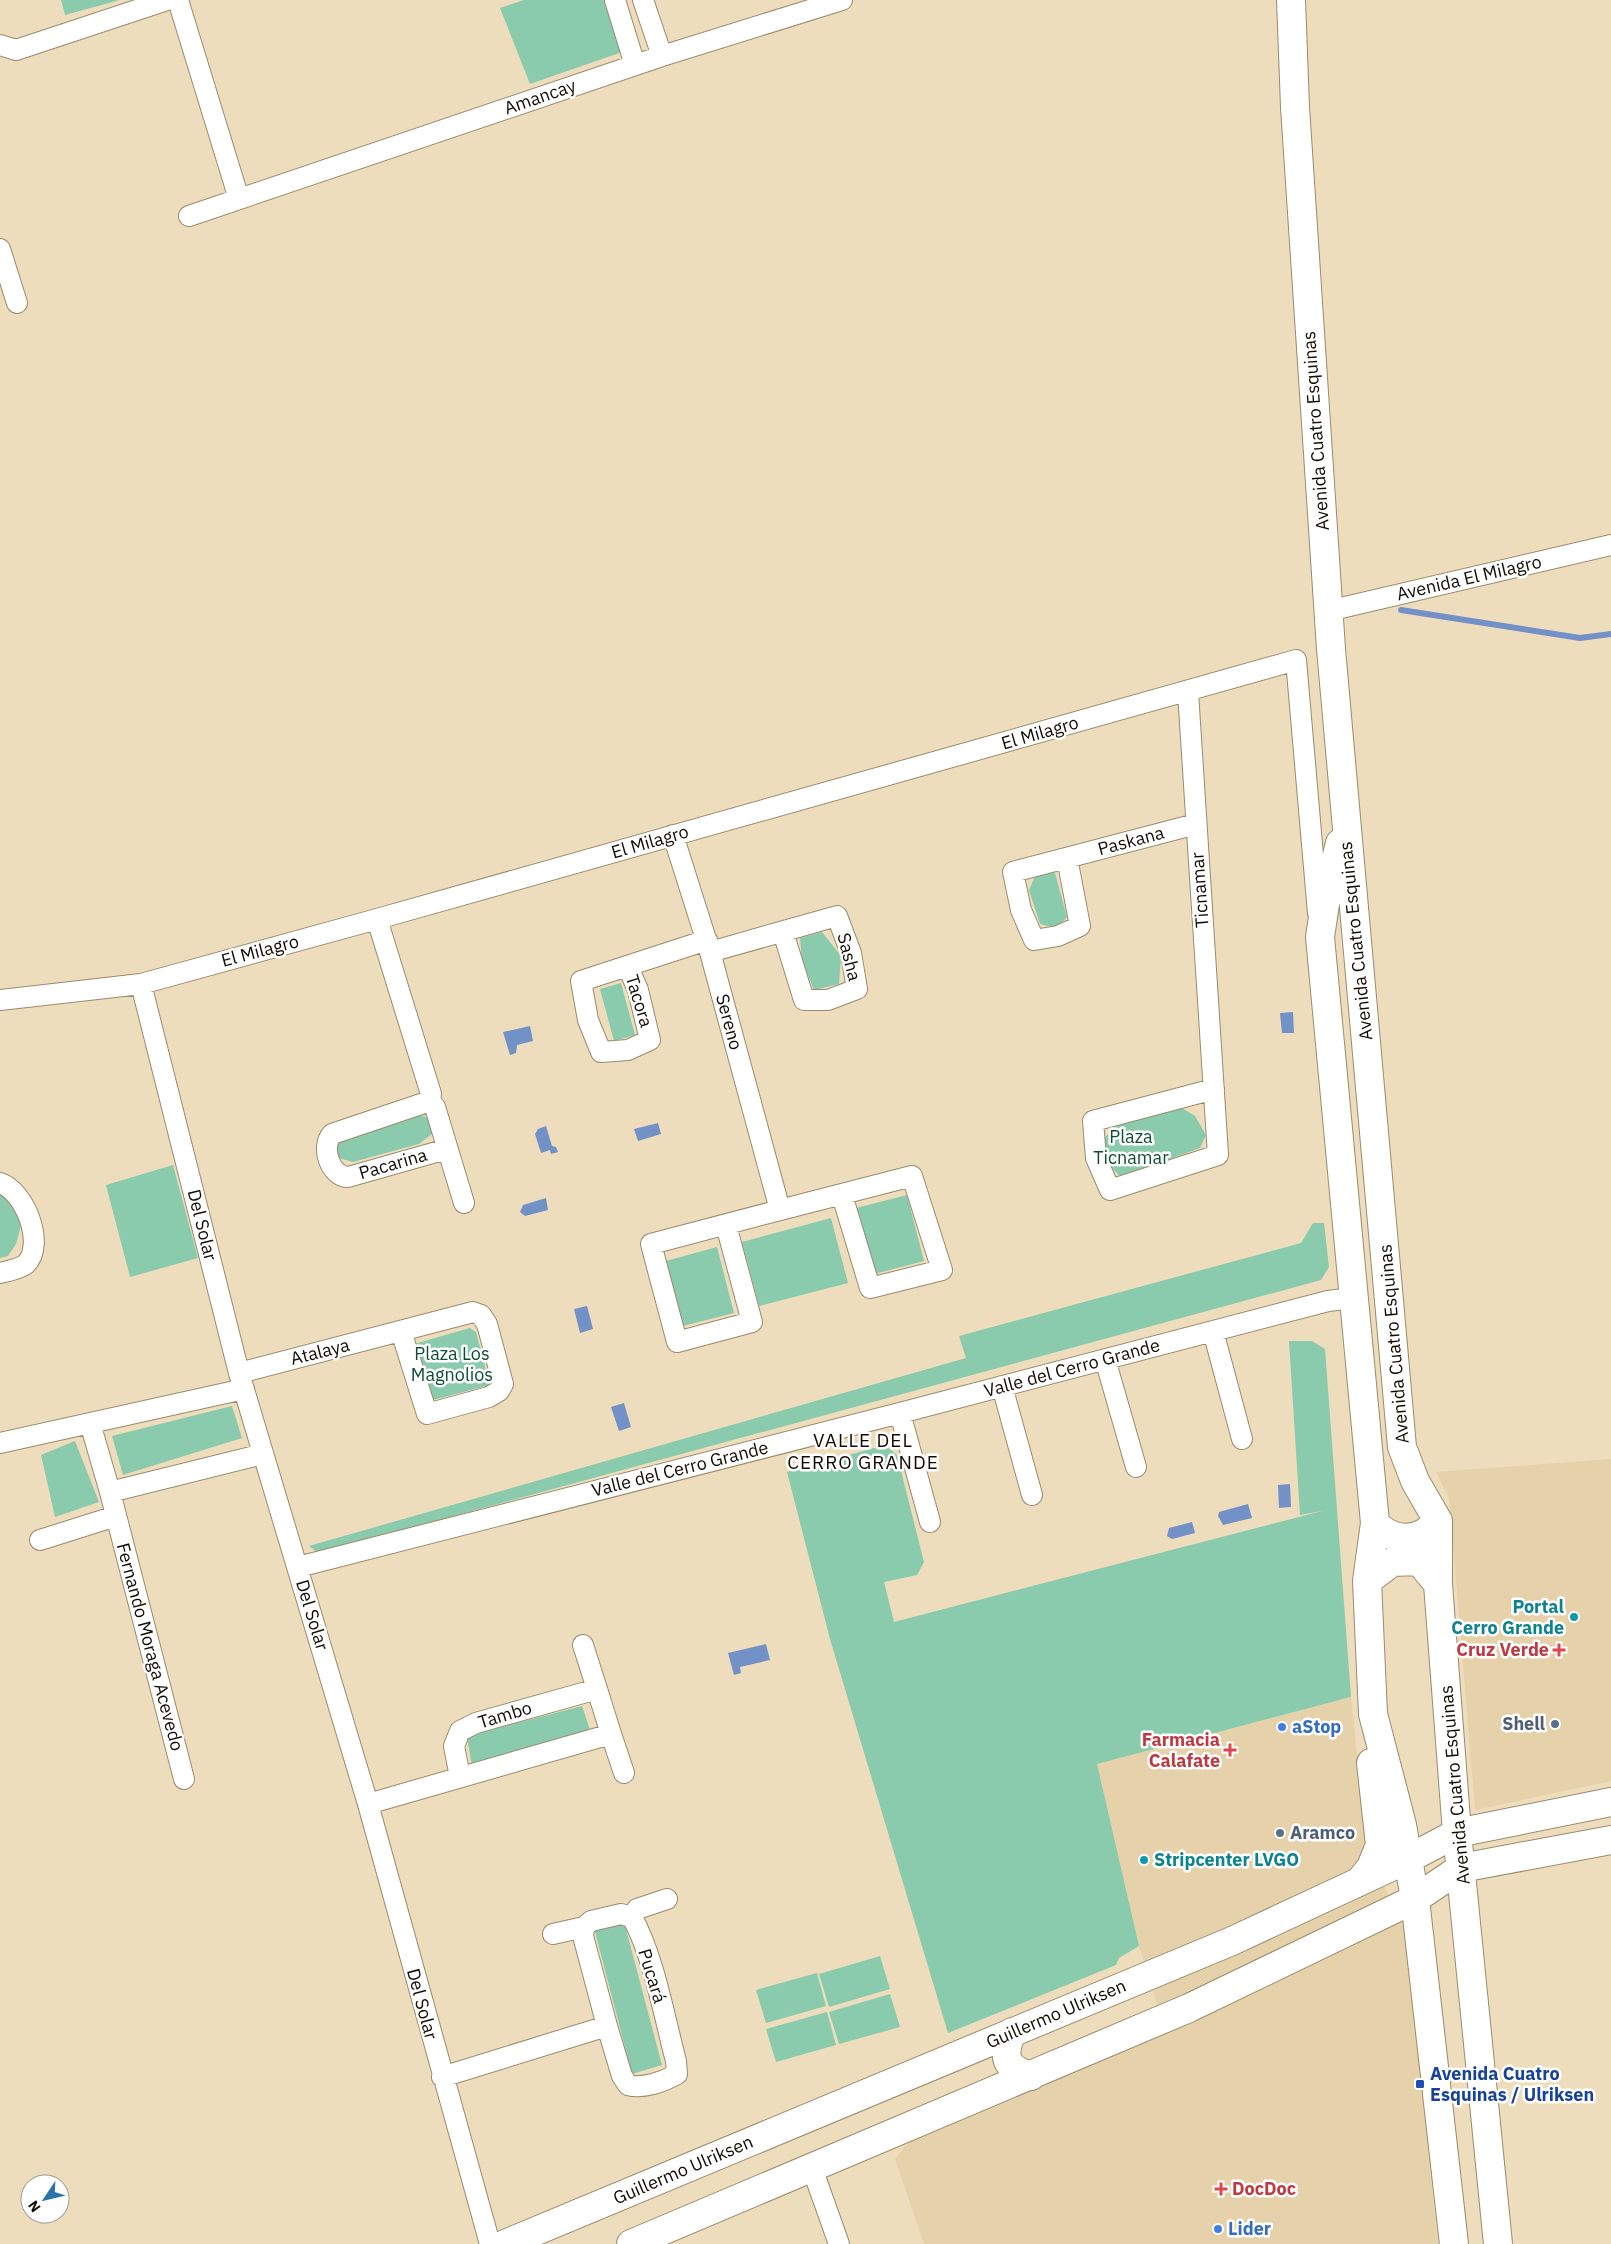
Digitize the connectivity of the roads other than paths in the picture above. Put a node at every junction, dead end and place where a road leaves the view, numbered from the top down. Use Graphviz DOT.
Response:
graph roads {
  1 [pos="167,0"];
  2 [pos="178,0"];
  3 [pos="615,0"];
  4 [pos="643,0"];
  5 [pos="842,0"];
  6 [pos="1280,0"];
  7 [pos="1291,0"];
  8 [pos="1292,37"];
  9 [pos="0,45"];
  10 [pos="662,56"];
  11 [pos="635,65"];
  12 [pos="239,199"];
  13 [pos="188,216"];
  14 [pos="0,249"];
  15 [pos="17,303"];
  16 [pos="1611,545"];
  17 [pos="1328,611"];
  18 [pos="1296,660"];
  19 [pos="1188,692"];
  20 [pos="1196,824"];
  21 [pos="1345,825"];
  22 [pos="673,835"];
  23 [pos="1066,858"];
  24 [pos="377,919"];
  25 [pos="783,932"];
  26 [pos="1320,937"];
  27 [pos="709,946"];
  28 [pos="628,967"];
  29 [pos="141,984"];
  30 [pos="0,1000"];
  31 [pos="1214,1089"];
  32 [pos="430,1101"];
  33 [pos="447,1148"];
  34 [pos="0,1183"];
  35 [pos="842,1195"];
  36 [pos="464,1203"];
  37 [pos="780,1210"];
  38 [pos="726,1225"];
  39 [pos="0,1273"];
  40 [pos="1354,1298"];
  41 [pos="401,1331"];
  42 [pos="1213,1331"];
  43 [pos="1105,1359"];
  44 [pos="242,1381"];
  45 [pos="1002,1386"];
  46 [pos="900,1413"];
  47 [pos="90,1423"];
  48 [pos="1242,1439"];
  49 [pos="0,1443"];
  50 [pos="263,1454"];
  51 [pos="1136,1467"];
  52 [pos="110,1492"];
  53 [pos="1032,1495"];
  54 [pos="116,1516"];
  55 [pos="930,1522"];
  56 [pos="1438,1522"];
  57 [pos="1375,1524"];
  58 [pos="40,1540"];
  59 [pos="298,1567"];
  60 [pos="1367,1581"];
  61 [pos="1438,1584"];
  62 [pos="583,1645"];
  63 [pos="597,1689"];
  64 [pos="1373,1714"];
  65 [pos="611,1734"];
  66 [pos="624,1773"];
  67 [pos="460,1777"];
  68 [pos="184,1779"];
  69 [pos="1611,1802"];
  70 [pos="368,1804"];
  71 [pos="1457,1833"];
  72 [pos="1611,1840"];
  73 [pos="1408,1860"];
  74 [pos="1461,1868"];
  75 [pos="1359,1882"];
  76 [pos="667,1899"];
  77 [pos="1415,1899"];
  78 [pos="632,1917"];
  79 [pos="584,1927"];
  80 [pos="553,1934"];
  81 [pos="606,2026"];
  82 [pos="1012,2032"];
  83 [pos="442,2076"];
  84 [pos="1031,2076"];
  85 [pos="812,2168"];
  86 [pos="674,2236"];
  87 [pos="490,2244"];
  88 [pos="505,2244"];
  89 [pos="631,2244"];
  90 [pos="839,2244"];
  91 [pos="1454,2244"];
  92 [pos="1498,2244"];
  1 -- 9 [label="street"];
  2 -- 12 [label="street"];
  3 -- 11 [label="street"];
  4 -- 10 [label="street"];
  5 -- 10 [label="street, Amancay"];
  6 -- 8 [label="main road, Avenida Cuatro Esquinas"];
  7 -- 8 [label="main road, Avenida Cuatro Esquinas"];
  8 -- 17 [label="main road, Avenida Cuatro Esquinas"];
  10 -- 11 [label="street, Amancay"];
  11 -- 12 [label="street, Amancay"];
  12 -- 13 [label="street, Amancay"];
  14 -- 15 [label="street"];
  16 -- 17 [label="street, Avenida El Milagro"];
  17 -- 21 [label="main road, Avenida Cuatro Esquinas"];
  18 -- 19 [label="street, El Milagro"];
  18 -- 26 [label="street, Avenida Cuatro Esquinas"];
  19 -- 20 [label="street, Ticnamar"];
  19 -- 22 [label="street, El Milagro"];
  20 -- 23 [label="street, Paskana"];
  20 -- 31 [label="street, Ticnamar"];
  21 -- 26 [label="main road, Avenida Cuatro Esquinas"];
  21 -- 56 [label="main road, Avenida Cuatro Esquinas"];
  22 -- 24 [label="street, El Milagro"];
  22 -- 27 [label="street, Sereno"];
  24 -- 29 [label="street, El Milagro"];
  24 -- 32 [label="street, Pacarina"];
  25 -- 25 [label="street, Sasha"];
  25 -- 27 [label="street, Sasha"];
  26 -- 40 [label="main road, Avenida Cuatro Esquinas"];
  27 -- 28 [label="street, Tacora"];
  27 -- 37 [label="street, Sereno"];
  28 -- 28 [label="street, Tacora"];
  29 -- 30 [label="street, El Milagro"];
  29 -- 44 [label="street, Del Solar"];
  31 -- 31 [label="street, Ticnamar"];
  32 -- 33 [label="street, Pacarina"];
  32 -- 33 [label="street, Pacarina"];
  33 -- 36 [label="street, Pacarina"];
  34 -- 39 [label="street"];
  35 -- 35 [label="street"];
  35 -- 37 [label="street"];
  37 -- 38 [label="street"];
  38 -- 38 [label="street"];
  40 -- 42 [label="street, Valle del Cerro Grande"];
  40 -- 57 [label="main road, Avenida Cuatro Esquinas"];
  41 -- 41 [label="street, Atalaya"];
  41 -- 44 [label="street, Atalaya"];
  42 -- 43 [label="street, Valle del Cerro Grande"];
  42 -- 48 [label="street"];
  43 -- 45 [label="street, Valle del Cerro Grande"];
  43 -- 51 [label="street"];
  44 -- 47 [label="street"];
  44 -- 50 [label="street, Del Solar"];
  45 -- 46 [label="street, Valle del Cerro Grande"];
  45 -- 53 [label="street"];
  46 -- 55 [label="street"];
  46 -- 59 [label="street, Valle del Cerro Grande"];
  47 -- 49 [label="street"];
  47 -- 52 [label="street, Fernando Moraga Acevedo"];
  50 -- 52 [label="street"];
  50 -- 59 [label="street, Del Solar"];
  52 -- 54 [label="street, Fernando Moraga Acevedo"];
  54 -- 58 [label="street"];
  54 -- 68 [label="street, Fernando Moraga Acevedo"];
  56 -- 57 [label="main road"];
  56 -- 61 [label="main road, Avenida Cuatro Esquinas"];
  57 -- 60 [label="main road, Avenida Cuatro Esquinas"];
  59 -- 70 [label="street, Del Solar"];
  60 -- 61 [label="main road"];
  60 -- 64 [label="main road, Avenida Cuatro Esquinas"];
  61 -- 71 [label="main road, Avenida Cuatro Esquinas"];
  62 -- 63 [label="street"];
  63 -- 65 [label="street"];
  63 -- 67 [label="street, Tambo"];
  64 -- 73 [label="main road, Avenida Cuatro Esquinas"];
  64 -- 75 [label="main road"];
  65 -- 66 [label="street"];
  65 -- 67 [label="street"];
  67 -- 70 [label="street"];
  69 -- 71 [label="main road, Guillermo Ulriksen"];
  70 -- 83 [label="street, Del Solar"];
  71 -- 73 [label="main road, Guillermo Ulriksen"];
  71 -- 74 [label="main road, Avenida Cuatro Esquinas"];
  72 -- 74 [label="main road"];
  73 -- 75 [label="main road, Guillermo Ulriksen"];
  73 -- 77 [label="main road, Avenida Cuatro Esquinas"];
  74 -- 77 [label="main road"];
  74 -- 92 [label="main road, Avenida Cuatro Esquinas"];
  75 -- 82 [label="main road, Guillermo Ulriksen"];
  76 -- 78 [label="street"];
  77 -- 84 [label="main road"];
  77 -- 91 [label="main road, Avenida Cuatro Esquinas"];
  78 -- 79 [label="street"];
  78 -- 81 [label="street, Pucará"];
  79 -- 80 [label="street"];
  79 -- 81 [label="street, Pucará"];
  81 -- 83 [label="street"];
  82 -- 84 [label="main road"];
  82 -- 88 [label="main road, Guillermo Ulriksen"];
  83 -- 87 [label="street, Del Solar"];
  84 -- 85 [label="main road"];
  85 -- 86 [label="main road"];
  85 -- 90 [label="street"];
  86 -- 89 [label="main road"];
}
